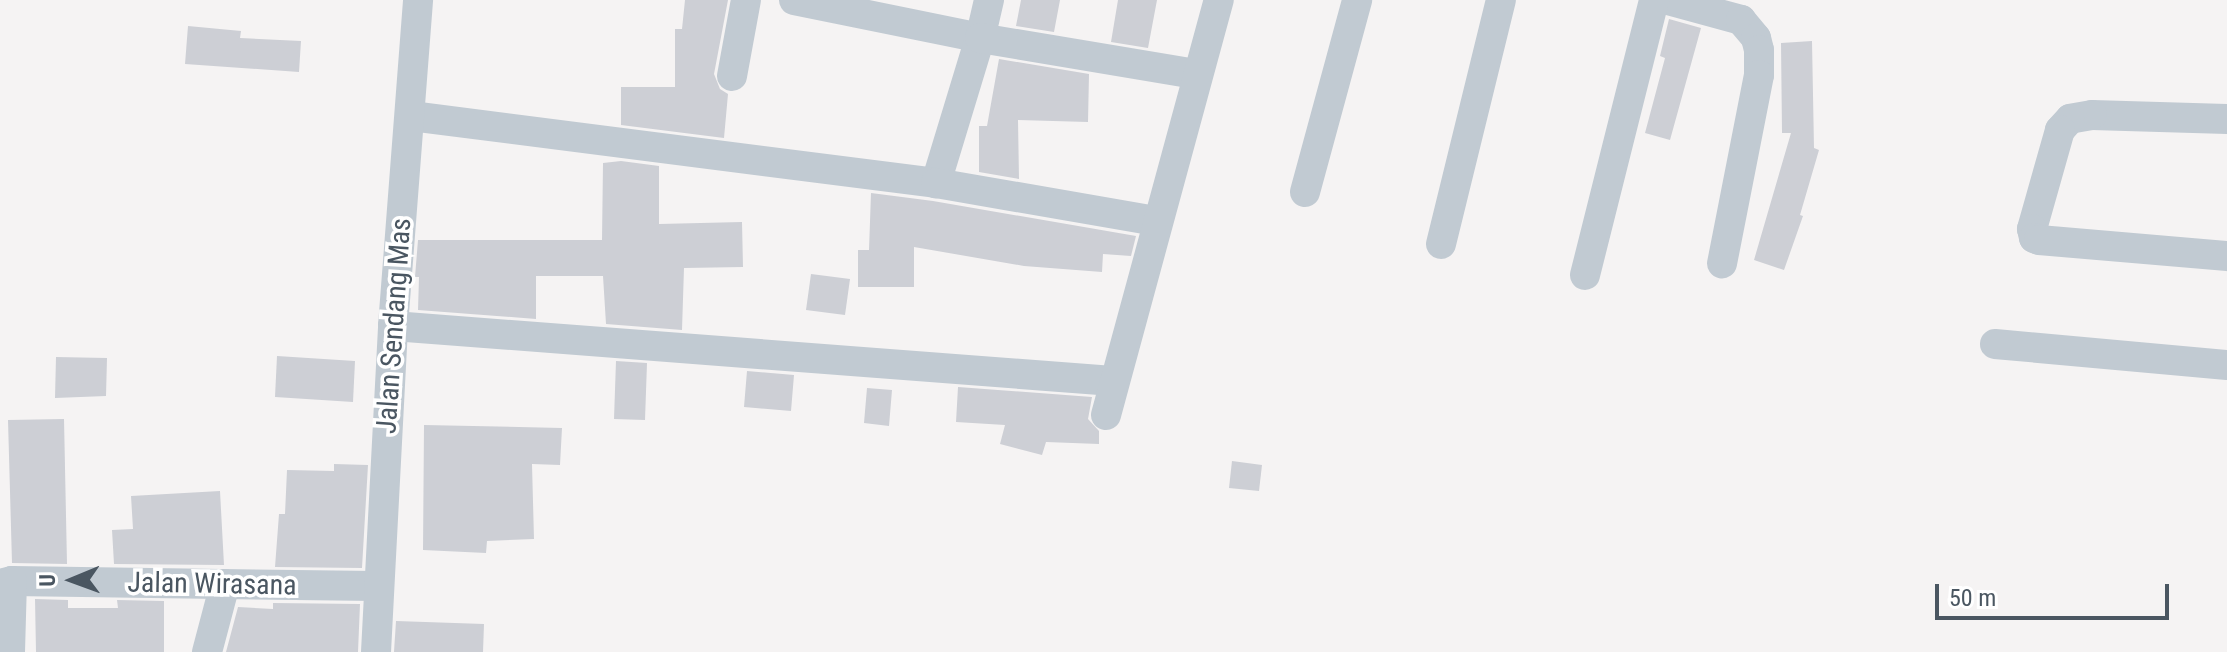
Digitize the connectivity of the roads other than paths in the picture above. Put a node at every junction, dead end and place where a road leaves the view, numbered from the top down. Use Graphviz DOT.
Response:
graph roads {
  1 [pos="418,0"];
  2 [pos="746,0"];
  3 [pos="794,0"];
  4 [pos="989,0"];
  5 [pos="1219,0"];
  6 [pos="1357,0"];
  7 [pos="1501,0"];
  8 [pos="1654,0"];
  9 [pos="1668,0"];
  10 [pos="980,38"];
  11 [pos="1196,74"];
  12 [pos="732,76"];
  13 [pos="411,116"];
  14 [pos="2227,119"];
  15 [pos="936,183"];
  16 [pos="1305,192"];
  17 [pos="1156,221"];
  18 [pos="1441,244"];
  19 [pos="2227,256"];
  20 [pos="1722,263"];
  21 [pos="1585,275"];
  22 [pos="393,326"];
  23 [pos="1995,344"];
  24 [pos="2227,365"];
  25 [pos="1113,381"];
  26 [pos="1106,415"];
  27 [pos="6,583"];
  28 [pos="225,584"];
  29 [pos="376,586"];
  30 [pos="10,652"];
  31 [pos="207,652"];
  32 [pos="376,652"];
  1 -- 13 [label="street, Jalan Sendang Mas"];
  2 -- 12 [label="street"];
  3 -- 10 [label="street"];
  4 -- 10 [label="street"];
  5 -- 11 [label="street"];
  6 -- 16 [label="street"];
  7 -- 18 [label="street"];
  8 -- 21 [label="street"];
  9 -- 20 [label="street"];
  10 -- 11 [label="street"];
  10 -- 15 [label="street"];
  11 -- 17 [label="street"];
  13 -- 15 [label="street"];
  13 -- 22 [label="street, Jalan Sendang Mas"];
  14 -- 19 [label="street"];
  15 -- 17 [label="street"];
  17 -- 25 [label="street"];
  22 -- 25 [label="street"];
  22 -- 29 [label="street, Jalan Sendang Mas"];
  23 -- 24 [label="street"];
  25 -- 26 [label="street"];
  27 -- 28 [label="street, Jalan Wirasana"];
  27 -- 30 [label="street"];
  28 -- 29 [label="street, Jalan Wirasana"];
  28 -- 31 [label="street"];
  29 -- 32 [label="street, Jalan Sendang Mas"];
}
